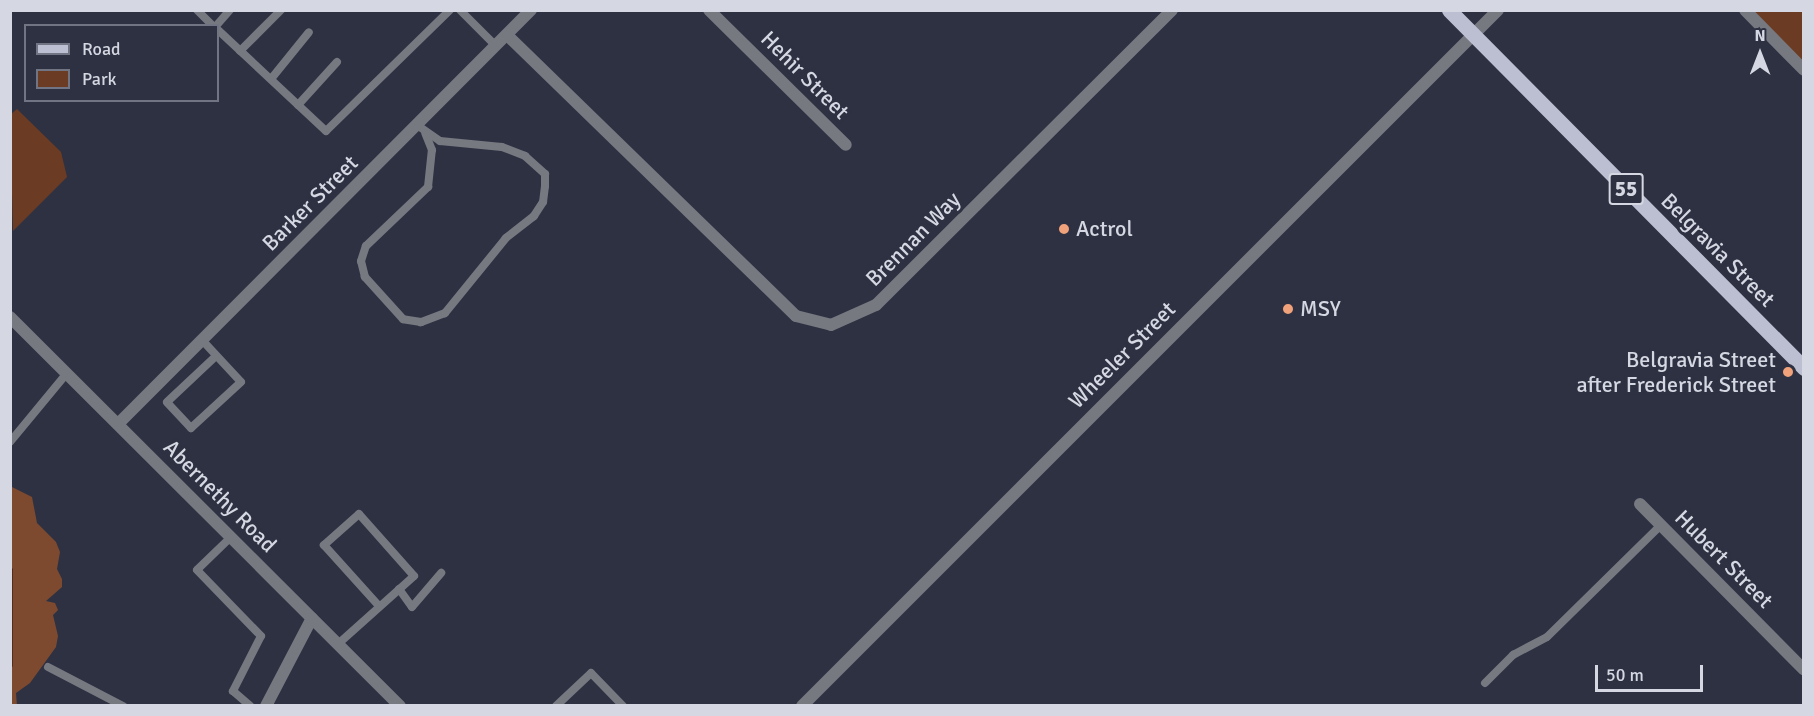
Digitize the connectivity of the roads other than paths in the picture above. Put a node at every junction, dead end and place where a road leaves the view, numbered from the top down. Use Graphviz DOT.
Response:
graph roads {
  1 [pos="197,10"];
  2 [pos="230,10"];
  3 [pos="281,10"];
  4 [pos="450,10"];
  5 [pos="459,10"];
  6 [pos="531,10"];
  7 [pos="709,10"];
  8 [pos="1172,10"];
  9 [pos="1449,10"];
  10 [pos="1498,10"];
  11 [pos="1745,10"];
  12 [pos="212,24"];
  13 [pos="216,24"];
  14 [pos="219,31"];
  15 [pos="309,32"];
  16 [pos="507,35"];
  17 [pos="1473,35"];
  18 [pos="496,46"];
  19 [pos="240,51"];
  20 [pos="337,62"];
  21 [pos="1803,70"];
  22 [pos="270,79"];
  23 [pos="298,105"];
  24 [pos="421,129"];
  25 [pos="846,145"];
  26 [pos="10,317"];
  27 [pos="202,340"];
  28 [pos="216,356"];
  29 [pos="1803,368"];
  30 [pos="67,373"];
  31 [pos="118,424"];
  32 [pos="10,442"];
  33 [pos="1640,504"];
  34 [pos="1661,525"];
  35 [pos="231,537"];
  36 [pos="441,573"];
  37 [pos="399,589"];
  38 [pos="378,605"];
  39 [pos="312,618"];
  40 [pos="338,644"];
  41 [pos="48,666"];
  42 [pos="1803,670"];
  43 [pos="1485,683"];
  44 [pos="123,705"];
  45 [pos="249,705"];
  46 [pos="266,705"];
  47 [pos="400,705"];
  48 [pos="556,705"];
  49 [pos="623,705"];
  50 [pos="802,705"];
  1 -- 12 [label="lane"];
  2 -- 13 [label="lane"];
  3 -- 19 [label="lane"];
  4 -- 23 [label="lane"];
  5 -- 18 [label="lane"];
  6 -- 16 [label="street, Barker Street"];
  7 -- 25 [label="street, Hehir Street"];
  8 -- 16 [label="street, Brennan Way"];
  9 -- 17 [label="main road, Belgravia Street / 55"];
  10 -- 17 [label="street, Wheeler Street"];
  11 -- 21 [label="street"];
  14 -- 19 [label="lane"];
  15 -- 22 [label="lane"];
  16 -- 18 [label="street, Barker Street"];
  17 -- 29 [label="main road, Belgravia Street / 55"];
  17 -- 50 [label="street, Wheeler Street"];
  18 -- 24 [label="street, Barker Street"];
  19 -- 22 [label="lane"];
  20 -- 23 [label="lane"];
  22 -- 23 [label="lane"];
  24 -- 24 [label="lane"];
  24 -- 27 [label="street, Barker Street"];
  26 -- 30 [label="street, Abernethy Road"];
  27 -- 28 [label="lane"];
  27 -- 31 [label="street, Barker Street"];
  28 -- 28 [label="lane"];
  30 -- 31 [label="street, Abernethy Road"];
  30 -- 32 [label="lane"];
  31 -- 35 [label="street, Abernethy Road"];
  33 -- 34 [label="street, Hubert Street"];
  34 -- 42 [label="street, Hubert Street"];
  34 -- 43 [label="lane"];
  35 -- 39 [label="street, Abernethy Road"];
  35 -- 45 [label="lane"];
  36 -- 37 [label="lane"];
  37 -- 38 [label="lane"];
  37 -- 38 [label="lane"];
  38 -- 40 [label="lane"];
  39 -- 40 [label="street, Abernethy Road"];
  39 -- 46 [label="street"];
  40 -- 47 [label="street, Abernethy Road"];
  41 -- 44 [label="lane"];
  48 -- 49 [label="lane"];
}
